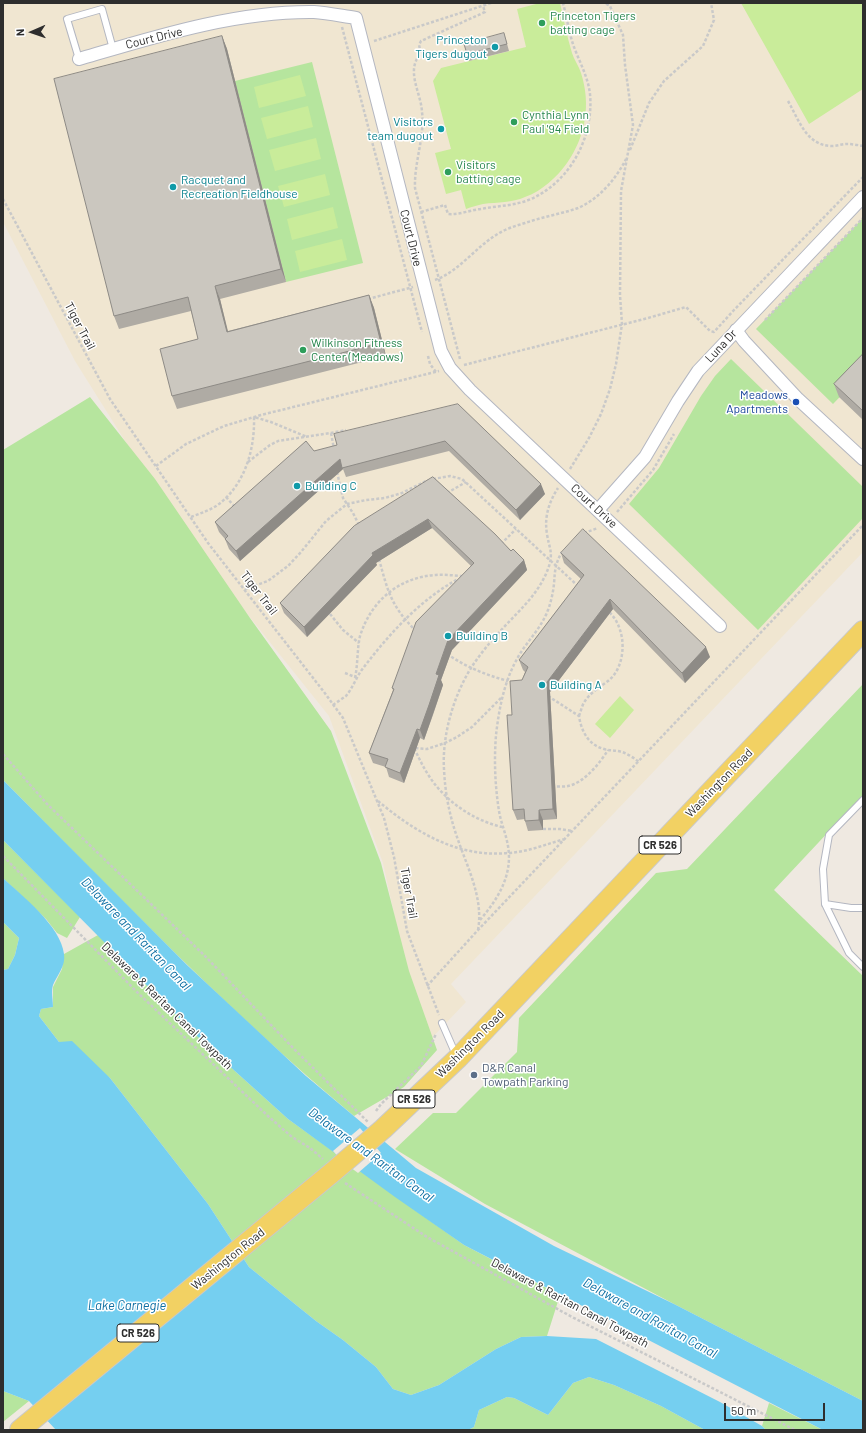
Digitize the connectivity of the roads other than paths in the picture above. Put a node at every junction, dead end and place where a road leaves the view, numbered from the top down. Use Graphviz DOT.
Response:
graph roads {
  1 [pos="113,49"];
  2 [pos="79,59"];
  3 [pos="863,197"];
  4 [pos="736,330"];
  5 [pos="863,459"];
  6 [pos="598,510"];
  7 [pos="720,626"];
  8 [pos="863,632"];
  9 [pos="863,800"];
  10 [pos="825,904"];
  11 [pos="863,908"];
  12 [pos="863,967"];
  13 [pos="442,1023"];
  14 [pos="458,1058"];
  15 [pos="26,1425"];
  1 -- 2 [label="street, Court Drive"];
  1 -- 2 [label="lane"];
  1 -- 6 [label="street, Court Drive"];
  3 -- 4 [label="street, Luna Dr"];
  4 -- 5 [label="street"];
  4 -- 6 [label="street, Luna Dr"];
  6 -- 7 [label="street, Court Drive"];
  8 -- 14 [label="main road, Washington Road / CR 526"];
  9 -- 10 [label="lane"];
  10 -- 11 [label="lane"];
  10 -- 12 [label="lane"];
  13 -- 14 [label="lane"];
  14 -- 15 [label="main road, Washington Road / CR 526"];
}
